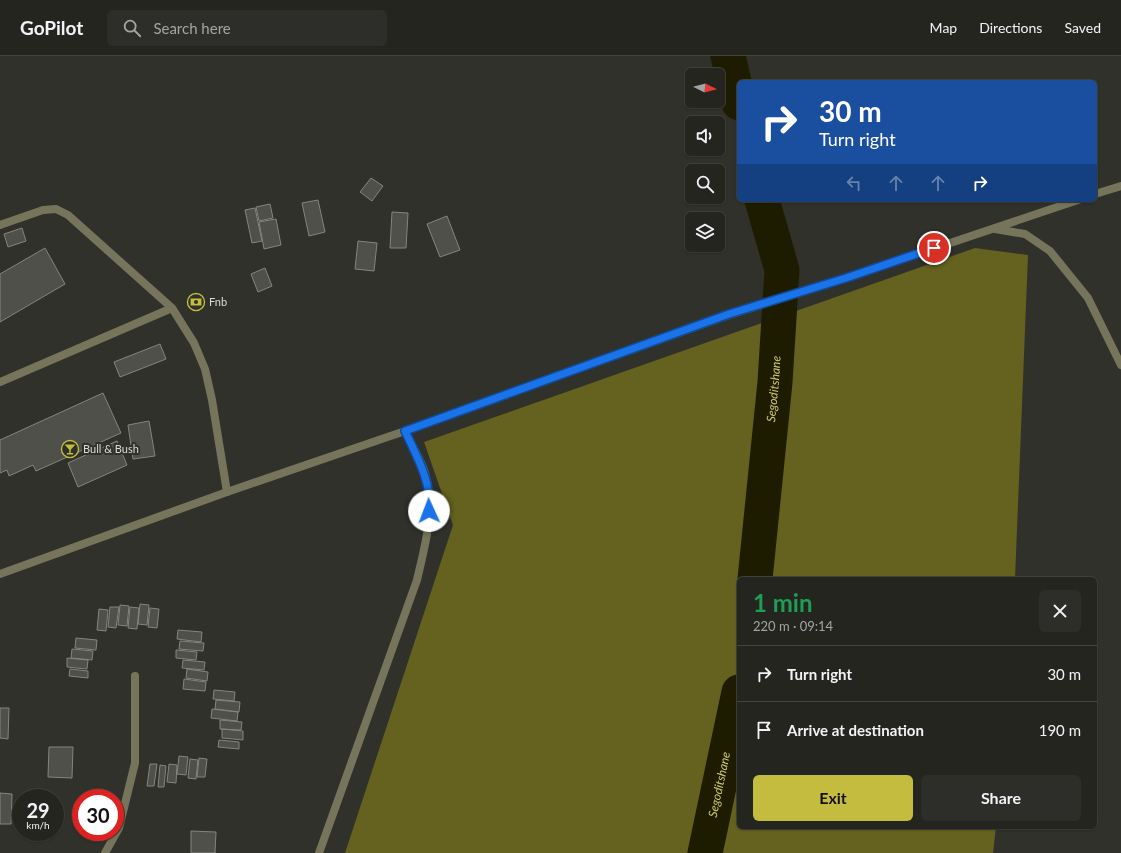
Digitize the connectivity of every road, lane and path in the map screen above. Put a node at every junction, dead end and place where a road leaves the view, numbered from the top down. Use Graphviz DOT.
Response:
graph roads {
  1 [pos="1121,186"];
  2 [pos="1097,193"];
  3 [pos="1072,202"];
  4 [pos="0,225"];
  5 [pos="992,229"];
  6 [pos="172,308"];
  7 [pos="1121,365"];
  8 [pos="0,382"];
  9 [pos="405,431"];
  10 [pos="227,492"];
  11 [pos="0,574"];
  12 [pos="135,676"];
  13 [pos="105,853"];
  14 [pos="319,853"];
  1 -- 2 [label="street"];
  3 -- 5 [label="street"];
  4 -- 6 [label="street"];
  5 -- 7 [label="street"];
  5 -- 9 [label="street"];
  6 -- 8 [label="street"];
  6 -- 10 [label="street"];
  9 -- 10 [label="street"];
  9 -- 14 [label="street"];
  10 -- 11 [label="street"];
  12 -- 13 [label="street"];
}
